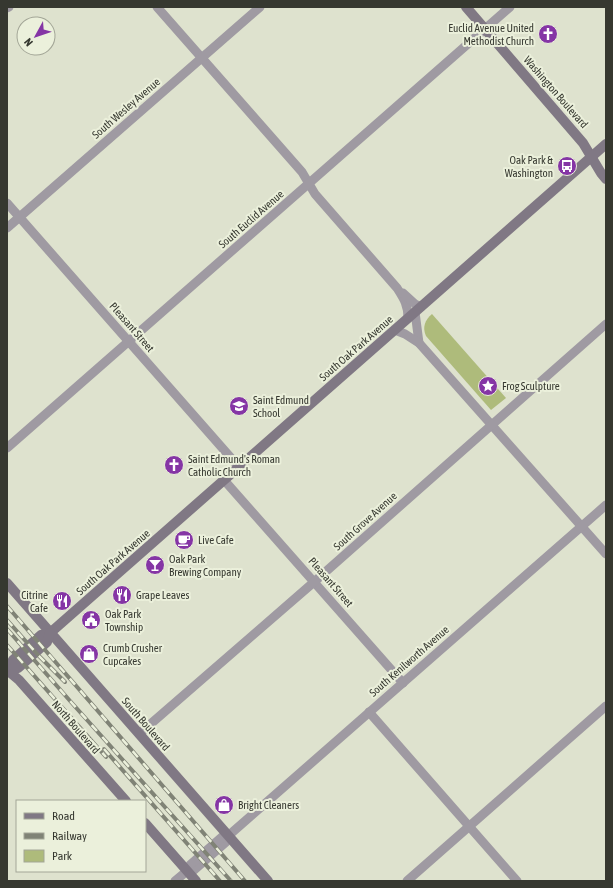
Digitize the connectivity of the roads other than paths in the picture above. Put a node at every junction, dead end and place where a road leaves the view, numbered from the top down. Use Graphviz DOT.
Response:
graph roads {
  1 [pos="157,7"];
  2 [pos="260,7"];
  3 [pos="466,7"];
  4 [pos="510,7"];
  5 [pos="485,28"];
  6 [pos="202,58"];
  7 [pos="606,144"];
  8 [pos="591,157"];
  9 [pos="606,179"];
  10 [pos="309,183"];
  11 [pos="7,203"];
  12 [pos="19,217"];
  13 [pos="7,228"];
  14 [pos="397,288"];
  15 [pos="415,313"];
  16 [pos="606,324"];
  17 [pos="395,330"];
  18 [pos="129,342"];
  19 [pos="419,343"];
  20 [pos="491,425"];
  21 [pos="7,448"];
  22 [pos="239,467"];
  23 [pos="224,480"];
  24 [pos="606,505"];
  25 [pos="582,527"];
  26 [pos="606,554"];
  27 [pos="314,582"];
  28 [pos="7,583"];
  29 [pos="50,633"];
  30 [pos="7,670"];
  31 [pos="403,682"];
  32 [pos="606,706"];
  33 [pos="369,712"];
  34 [pos="139,734"];
  35 [pos="125,800"];
  36 [pos="146,824"];
  37 [pos="470,826"];
  38 [pos="228,836"];
  39 [pos="187,871"];
  40 [pos="175,881"];
  41 [pos="196,881"];
  42 [pos="268,881"];
  43 [pos="407,881"];
  44 [pos="517,881"];
  1 -- 6 [label="street"];
  2 -- 6 [label="street, South Wesley Avenue"];
  3 -- 5 [label="street, Washington Boulevard"];
  4 -- 5 [label="street, South Euclid Avenue"];
  5 -- 8 [label="street, Washington Boulevard"];
  5 -- 10 [label="street, South Euclid Avenue"];
  6 -- 10 [label="street"];
  6 -- 12 [label="street, South Wesley Avenue"];
  7 -- 8 [label="street, South Oak Park Avenue"];
  8 -- 9 [label="street, Washington Boulevard"];
  8 -- 15 [label="street, South Oak Park Avenue"];
  10 -- 14 [label="street"];
  10 -- 18 [label="street, South Euclid Avenue"];
  11 -- 12 [label="street, Pleasant Street"];
  12 -- 13 [label="street, South Wesley Avenue"];
  12 -- 18 [label="street, Pleasant Street"];
  14 -- 15 [label="street"];
  14 -- 15 [label="street"];
  15 -- 17 [label="street, South Oak Park Avenue"];
  15 -- 19 [label="street"];
  16 -- 20 [label="street, South Grove Avenue"];
  17 -- 19 [label="street"];
  17 -- 22 [label="street, South Oak Park Avenue"];
  18 -- 21 [label="street, South Euclid Avenue"];
  18 -- 22 [label="street, Pleasant Street"];
  19 -- 20 [label="street"];
  20 -- 25 [label="street"];
  20 -- 27 [label="street, South Grove Avenue"];
  22 -- 23 [label="street, South Oak Park Avenue"];
  23 -- 27 [label="street, Pleasant Street"];
  23 -- 29 [label="street, South Oak Park Avenue"];
  24 -- 25 [label="street, South Kenilworth Avenue"];
  25 -- 26 [label="street"];
  25 -- 31 [label="street, South Kenilworth Avenue"];
  27 -- 31 [label="street, Pleasant Street"];
  27 -- 34 [label="street, South Grove Avenue"];
  28 -- 29 [label="street, South Boulevard"];
  29 -- 30 [label="street, South Oak Park Avenue"];
  29 -- 34 [label="street, South Boulevard"];
  30 -- 35 [label="street, North Boulevard"];
  31 -- 33 [label="street, South Kenilworth Avenue"];
  32 -- 37 [label="street"];
  33 -- 37 [label="street"];
  33 -- 38 [label="street, South Kenilworth Avenue"];
  34 -- 38 [label="street, South Boulevard"];
  36 -- 39 [label="street"];
  37 -- 43 [label="street"];
  37 -- 44 [label="street"];
  38 -- 39 [label="street, South Kenilworth Avenue"];
  38 -- 42 [label="street, South Boulevard"];
  39 -- 40 [label="street, South Kenilworth Avenue"];
  39 -- 41 [label="street"];
}
